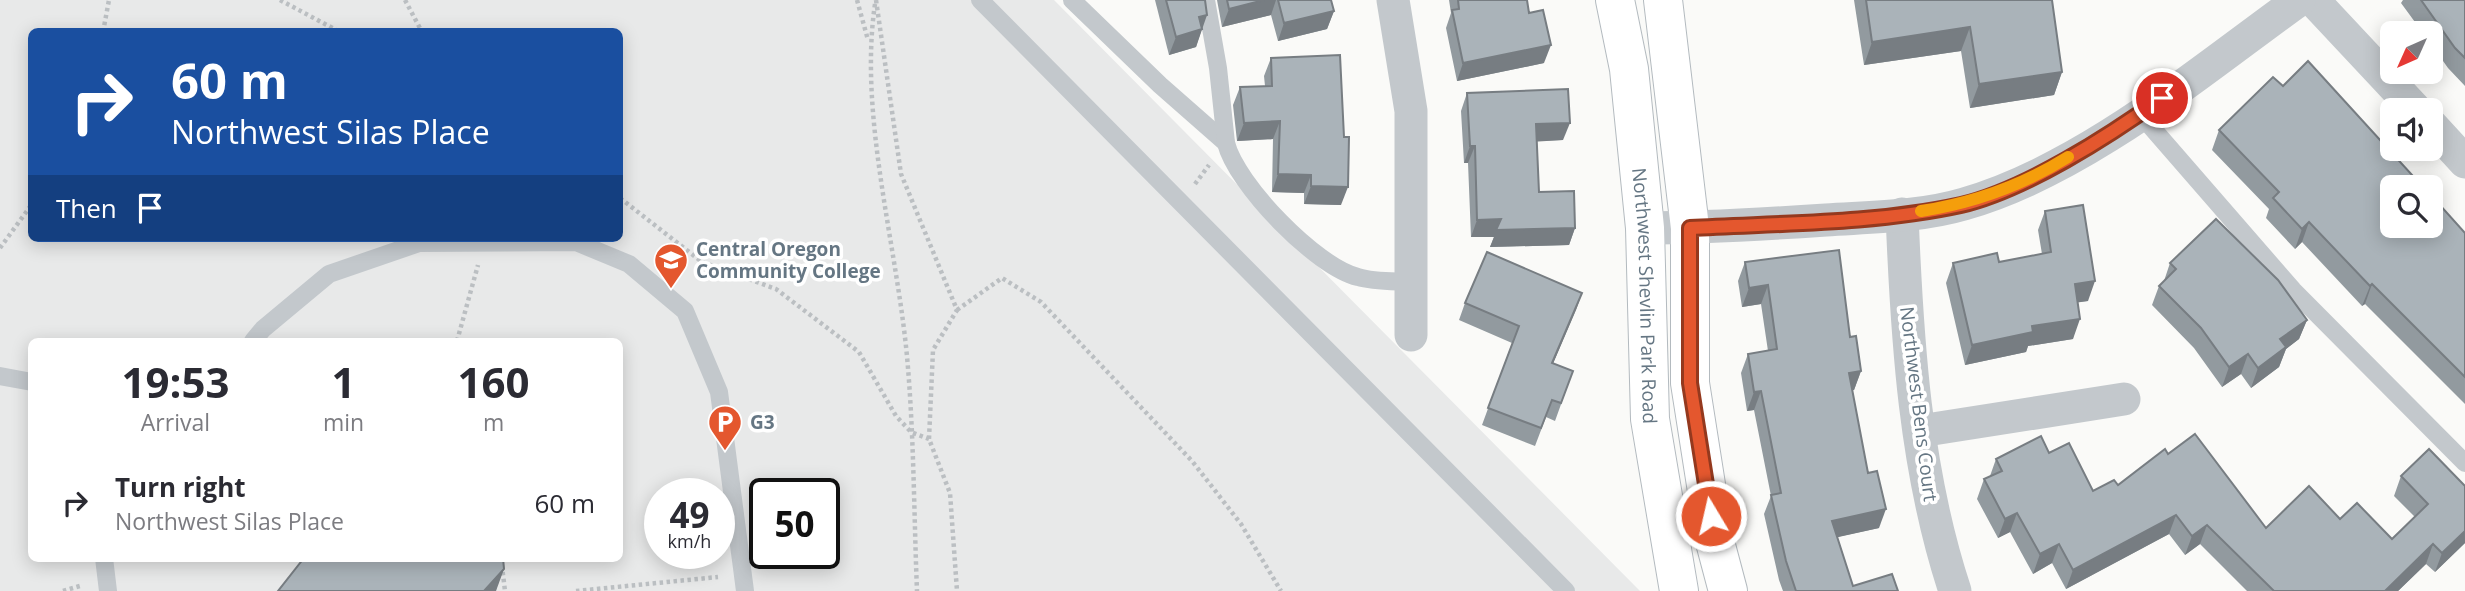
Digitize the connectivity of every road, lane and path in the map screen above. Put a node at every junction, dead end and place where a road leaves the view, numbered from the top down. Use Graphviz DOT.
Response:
graph roads {
  1 [pos="109,0"];
  2 [pos="280,0"];
  3 [pos="405,0"];
  4 [pos="857,0"];
  5 [pos="876,0"];
  6 [pos="980,0"];
  7 [pos="1072,0"];
  8 [pos="1206,0"];
  9 [pos="1394,0"];
  10 [pos="1615,0"];
  11 [pos="1663,0"];
  12 [pos="2299,0"];
  13 [pos="2313,0"];
  14 [pos="104,28"];
  15 [pos="332,28"];
  16 [pos="420,28"];
  17 [pos="869,42"];
  18 [pos="2405,98"];
  19 [pos="2140,114"];
  20 [pos="2443,138"];
  21 [pos="1226,142"];
  22 [pos="2465,162"];
  23 [pos="623,200"];
  24 [pos="1180,204"];
  25 [pos="28,210"];
  26 [pos="1902,214"];
  27 [pos="1645,228"];
  28 [pos="1690,228"];
  29 [pos="452,242"];
  30 [pos="485,242"];
  31 [pos="576,242"];
  32 [pos="0,248"];
  33 [pos="1411,282"];
  34 [pos="957,310"];
  35 [pos="1411,335"];
  36 [pos="256,338"];
  37 [pos="458,338"];
  38 [pos="0,376"];
  39 [pos="28,381"];
  40 [pos="2124,399"];
  41 [pos="1920,431"];
  42 [pos="911,432"];
  43 [pos="929,439"];
  44 [pos="2465,463"];
  45 [pos="104,562"];
  46 [pos="501,562"];
  47 [pos="744,583"];
  48 [pos="108,591"];
  49 [pos="505,591"];
  50 [pos="576,591"];
  51 [pos="917,591"];
  52 [pos="957,591"];
  53 [pos="1281,591"];
  54 [pos="1566,591"];
  55 [pos="1679,591"];
  56 [pos="1728,591"];
  57 [pos="1955,591"];
  1 -- 14 [label="path"];
  2 -- 15 [label="path"];
  3 -- 16 [label="path"];
  4 -- 17 [label="path"];
  5 -- 17 [label="path"];
  5 -- 34 [label="path"];
  6 -- 24 [label="lane"];
  7 -- 21 [label="lane"];
  8 -- 21 [label="lane"];
  9 -- 33 [label="street"];
  10 -- 27 [label="main road, Northwest Shevlin Park Road"];
  11 -- 28 [label="main road"];
  12 -- 19 [label="street"];
  13 -- 18 [label="street"];
  17 -- 42 [label="path"];
  19 -- 26 [label="street"];
  19 -- 44 [label="lane"];
  20 -- 22 [label="street"];
  21 -- 24 [label="path"];
  21 -- 33 [label="lane"];
  23 -- 42 [label="path"];
  24 -- 54 [label="lane"];
  25 -- 32 [label="path"];
  26 -- 28 [label="street"];
  26 -- 41 [label="street, Northwest Bens Court"];
  27 -- 28 [label="street"];
  27 -- 55 [label="main road, Northwest Shevlin Park Road"];
  28 -- 56 [label="main road"];
  29 -- 36 [label="lane"];
  30 -- 37 [label="path"];
  31 -- 47 [label="lane"];
  33 -- 35 [label="street"];
  34 -- 43 [label="path"];
  34 -- 53 [label="path"];
  38 -- 39 [label="lane"];
  40 -- 41 [label="street"];
  41 -- 57 [label="street, Northwest Bens Court"];
  42 -- 43 [label="path"];
  42 -- 51 [label="path"];
  43 -- 52 [label="path"];
  45 -- 48 [label="lane"];
  46 -- 49 [label="path"];
  47 -- 50 [label="path"];
}
